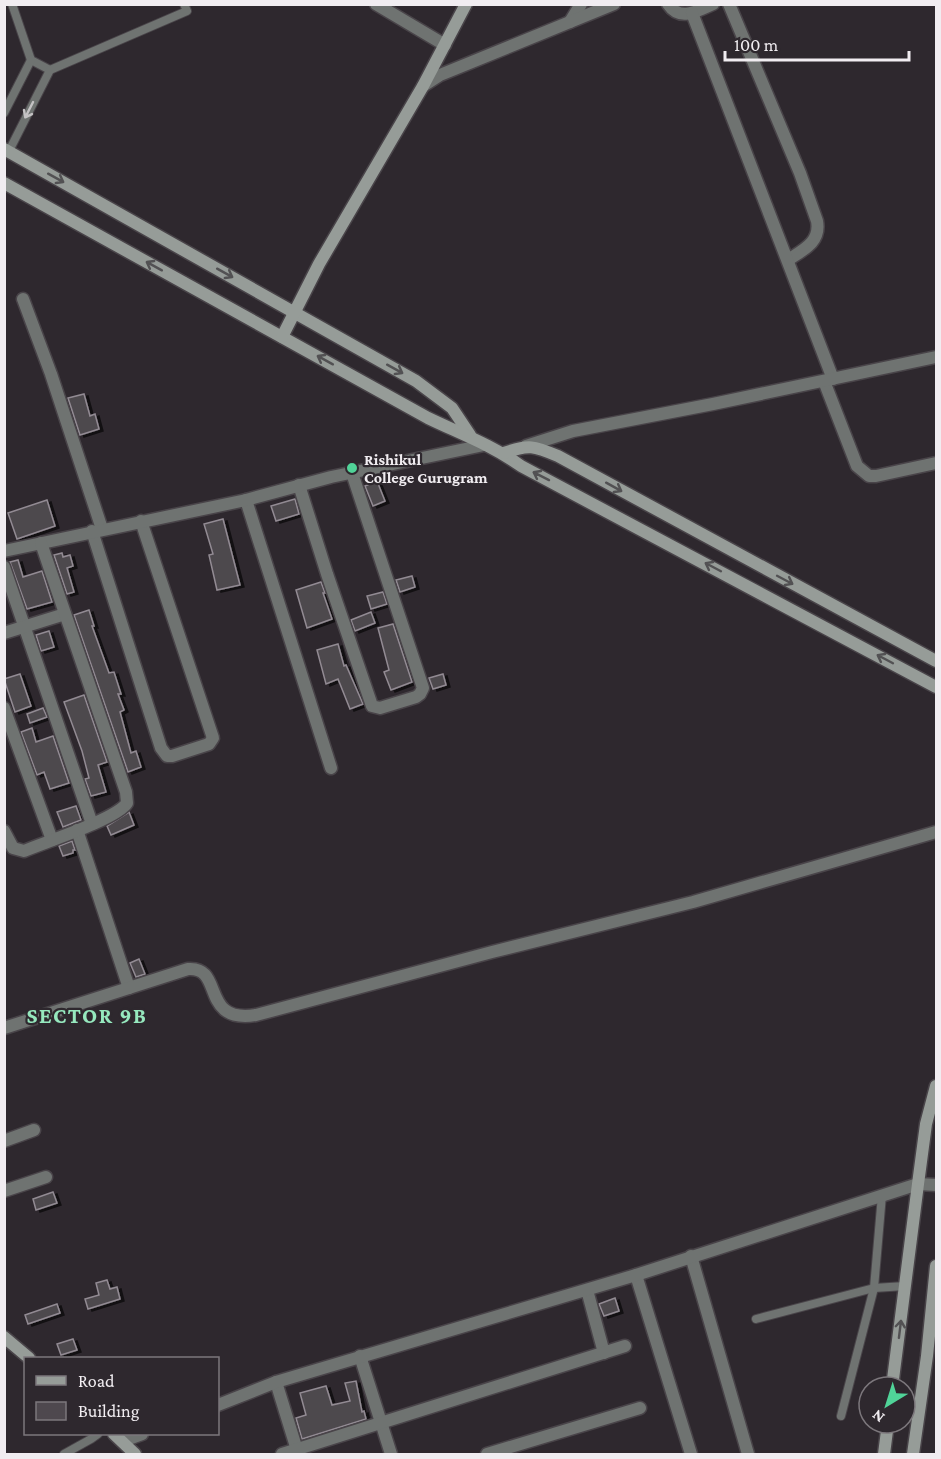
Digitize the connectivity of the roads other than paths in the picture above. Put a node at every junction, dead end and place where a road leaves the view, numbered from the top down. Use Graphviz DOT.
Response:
graph roads {
  1 [pos="12,4"];
  2 [pos="184,4"];
  3 [pos="376,4"];
  4 [pos="466,4"];
  5 [pos="580,4"];
  6 [pos="614,4"];
  7 [pos="668,4"];
  8 [pos="713,4"];
  9 [pos="729,4"];
  10 [pos="692,13"];
  11 [pos="570,22"];
  12 [pos="444,45"];
  13 [pos="31,60"];
  14 [pos="50,70"];
  15 [pos="423,86"];
  16 [pos="4,112"];
  17 [pos="7,150"];
  18 [pos="4,183"];
  19 [pos="788,260"];
  20 [pos="23,299"];
  21 [pos="294,312"];
  22 [pos="282,337"];
  23 [pos="936,357"];
  24 [pos="828,380"];
  25 [pos="470,435"];
  26 [pos="484,445"];
  27 [pos="526,446"];
  28 [pos="504,453"];
  29 [pos="936,463"];
  30 [pos="352,473"];
  31 [pos="299,486"];
  32 [pos="246,500"];
  33 [pos="141,521"];
  34 [pos="97,530"];
  35 [pos="41,543"];
  36 [pos="4,551"];
  37 [pos="4,567"];
  38 [pos="65,614"];
  39 [pos="24,627"];
  40 [pos="4,633"];
  41 [pos="936,661"];
  42 [pos="936,687"];
  43 [pos="4,708"];
  44 [pos="332,768"];
  45 [pos="92,824"];
  46 [pos="77,830"];
  47 [pos="4,831"];
  48 [pos="936,832"];
  49 [pos="52,840"];
  50 [pos="129,988"];
  51 [pos="4,1028"];
  52 [pos="936,1086"];
  53 [pos="34,1130"];
  54 [pos="4,1141"];
  55 [pos="46,1177"];
  56 [pos="918,1184"];
  57 [pos="936,1185"];
  58 [pos="4,1191"];
  59 [pos="882,1195"];
  60 [pos="692,1256"];
  61 [pos="936,1266"];
  62 [pos="636,1275"];
  63 [pos="905,1286"];
  64 [pos="874,1288"];
  65 [pos="587,1290"];
  66 [pos="756,1319"];
  67 [pos="4,1337"];
  68 [pos="625,1346"];
  69 [pos="604,1353"];
  70 [pos="360,1356"];
  71 [pos="27,1357"];
  72 [pos="894,1375"];
  73 [pos="276,1382"];
  74 [pos="219,1405"];
  75 [pos="640,1408"];
  76 [pos="841,1416"];
  77 [pos="381,1424"];
  78 [pos="96,1435"];
  79 [pos="886,1435"];
  80 [pos="119,1437"];
  81 [pos="297,1450"];
  82 [pos="64,1455"];
  83 [pos="135,1455"];
  84 [pos="282,1455"];
  85 [pos="391,1455"];
  86 [pos="487,1455"];
  87 [pos="691,1455"];
  88 [pos="748,1455"];
  89 [pos="884,1455"];
  90 [pos="913,1455"];
  1 -- 13 [label="lane"];
  2 -- 14 [label="lane"];
  3 -- 12 [label="street"];
  4 -- 12 [label="street"];
  5 -- 11 [label="street"];
  6 -- 11 [label="street"];
  7 -- 10 [label="street"];
  8 -- 10 [label="street"];
  9 -- 19 [label="street"];
  10 -- 19 [label="street"];
  11 -- 15 [label="street"];
  12 -- 15 [label="street"];
  13 -- 14 [label="lane"];
  13 -- 16 [label="lane"];
  14 -- 17 [label="lane, one-way"];
  15 -- 21 [label="street"];
  17 -- 21 [label="street, one-way"];
  22 -- 18 [label="street, one-way"];
  19 -- 24 [label="street"];
  20 -- 34 [label="street"];
  21 -- 22 [label="street"];
  21 -- 25 [label="street, one-way"];
  25 -- 22 [label="street, one-way"];
  23 -- 24 [label="street"];
  24 -- 27 [label="street"];
  24 -- 29 [label="street"];
  25 -- 26 [label="street"];
  26 -- 28 [label="street"];
  26 -- 30 [label="street"];
  27 -- 28 [label="street"];
  27 -- 41 [label="street, one-way"];
  42 -- 28 [label="street, one-way"];
  30 -- 31 [label="street"];
  30 -- 31 [label="street"];
  31 -- 32 [label="street"];
  32 -- 33 [label="street"];
  32 -- 44 [label="street"];
  33 -- 34 [label="street"];
  33 -- 34 [label="street"];
  34 -- 35 [label="street"];
  35 -- 36 [label="street"];
  35 -- 38 [label="street"];
  37 -- 39 [label="street"];
  38 -- 39 [label="street"];
  38 -- 45 [label="street"];
  39 -- 40 [label="street"];
  39 -- 45 [label="street"];
  43 -- 49 [label="street"];
  45 -- 46 [label="street"];
  46 -- 49 [label="street"];
  46 -- 50 [label="street"];
  47 -- 49 [label="street"];
  48 -- 50 [label="street"];
  50 -- 51 [label="street"];
  52 -- 56 [label="street"];
  53 -- 54 [label="street"];
  55 -- 58 [label="street"];
  56 -- 57 [label="street"];
  56 -- 59 [label="street"];
  56 -- 63 [label="street"];
  59 -- 60 [label="street"];
  59 -- 64 [label="lane"];
  60 -- 62 [label="street"];
  60 -- 88 [label="street"];
  61 -- 90 [label="street"];
  62 -- 65 [label="street"];
  62 -- 87 [label="street"];
  63 -- 64 [label="lane"];
  72 -- 63 [label="street, one-way"];
  64 -- 66 [label="lane"];
  64 -- 76 [label="lane"];
  65 -- 69 [label="street"];
  65 -- 70 [label="street"];
  67 -- 71 [label="street"];
  68 -- 69 [label="street"];
  69 -- 77 [label="street"];
  70 -- 73 [label="street"];
  70 -- 77 [label="street"];
  73 -- 74 [label="street"];
  73 -- 81 [label="street"];
  75 -- 86 [label="street"];
  77 -- 81 [label="street"];
  77 -- 85 [label="street"];
  78 -- 82 [label="lane"];
  79 -- 89 [label="street"];
  80 -- 83 [label="street"];
  81 -- 84 [label="street"];
}
